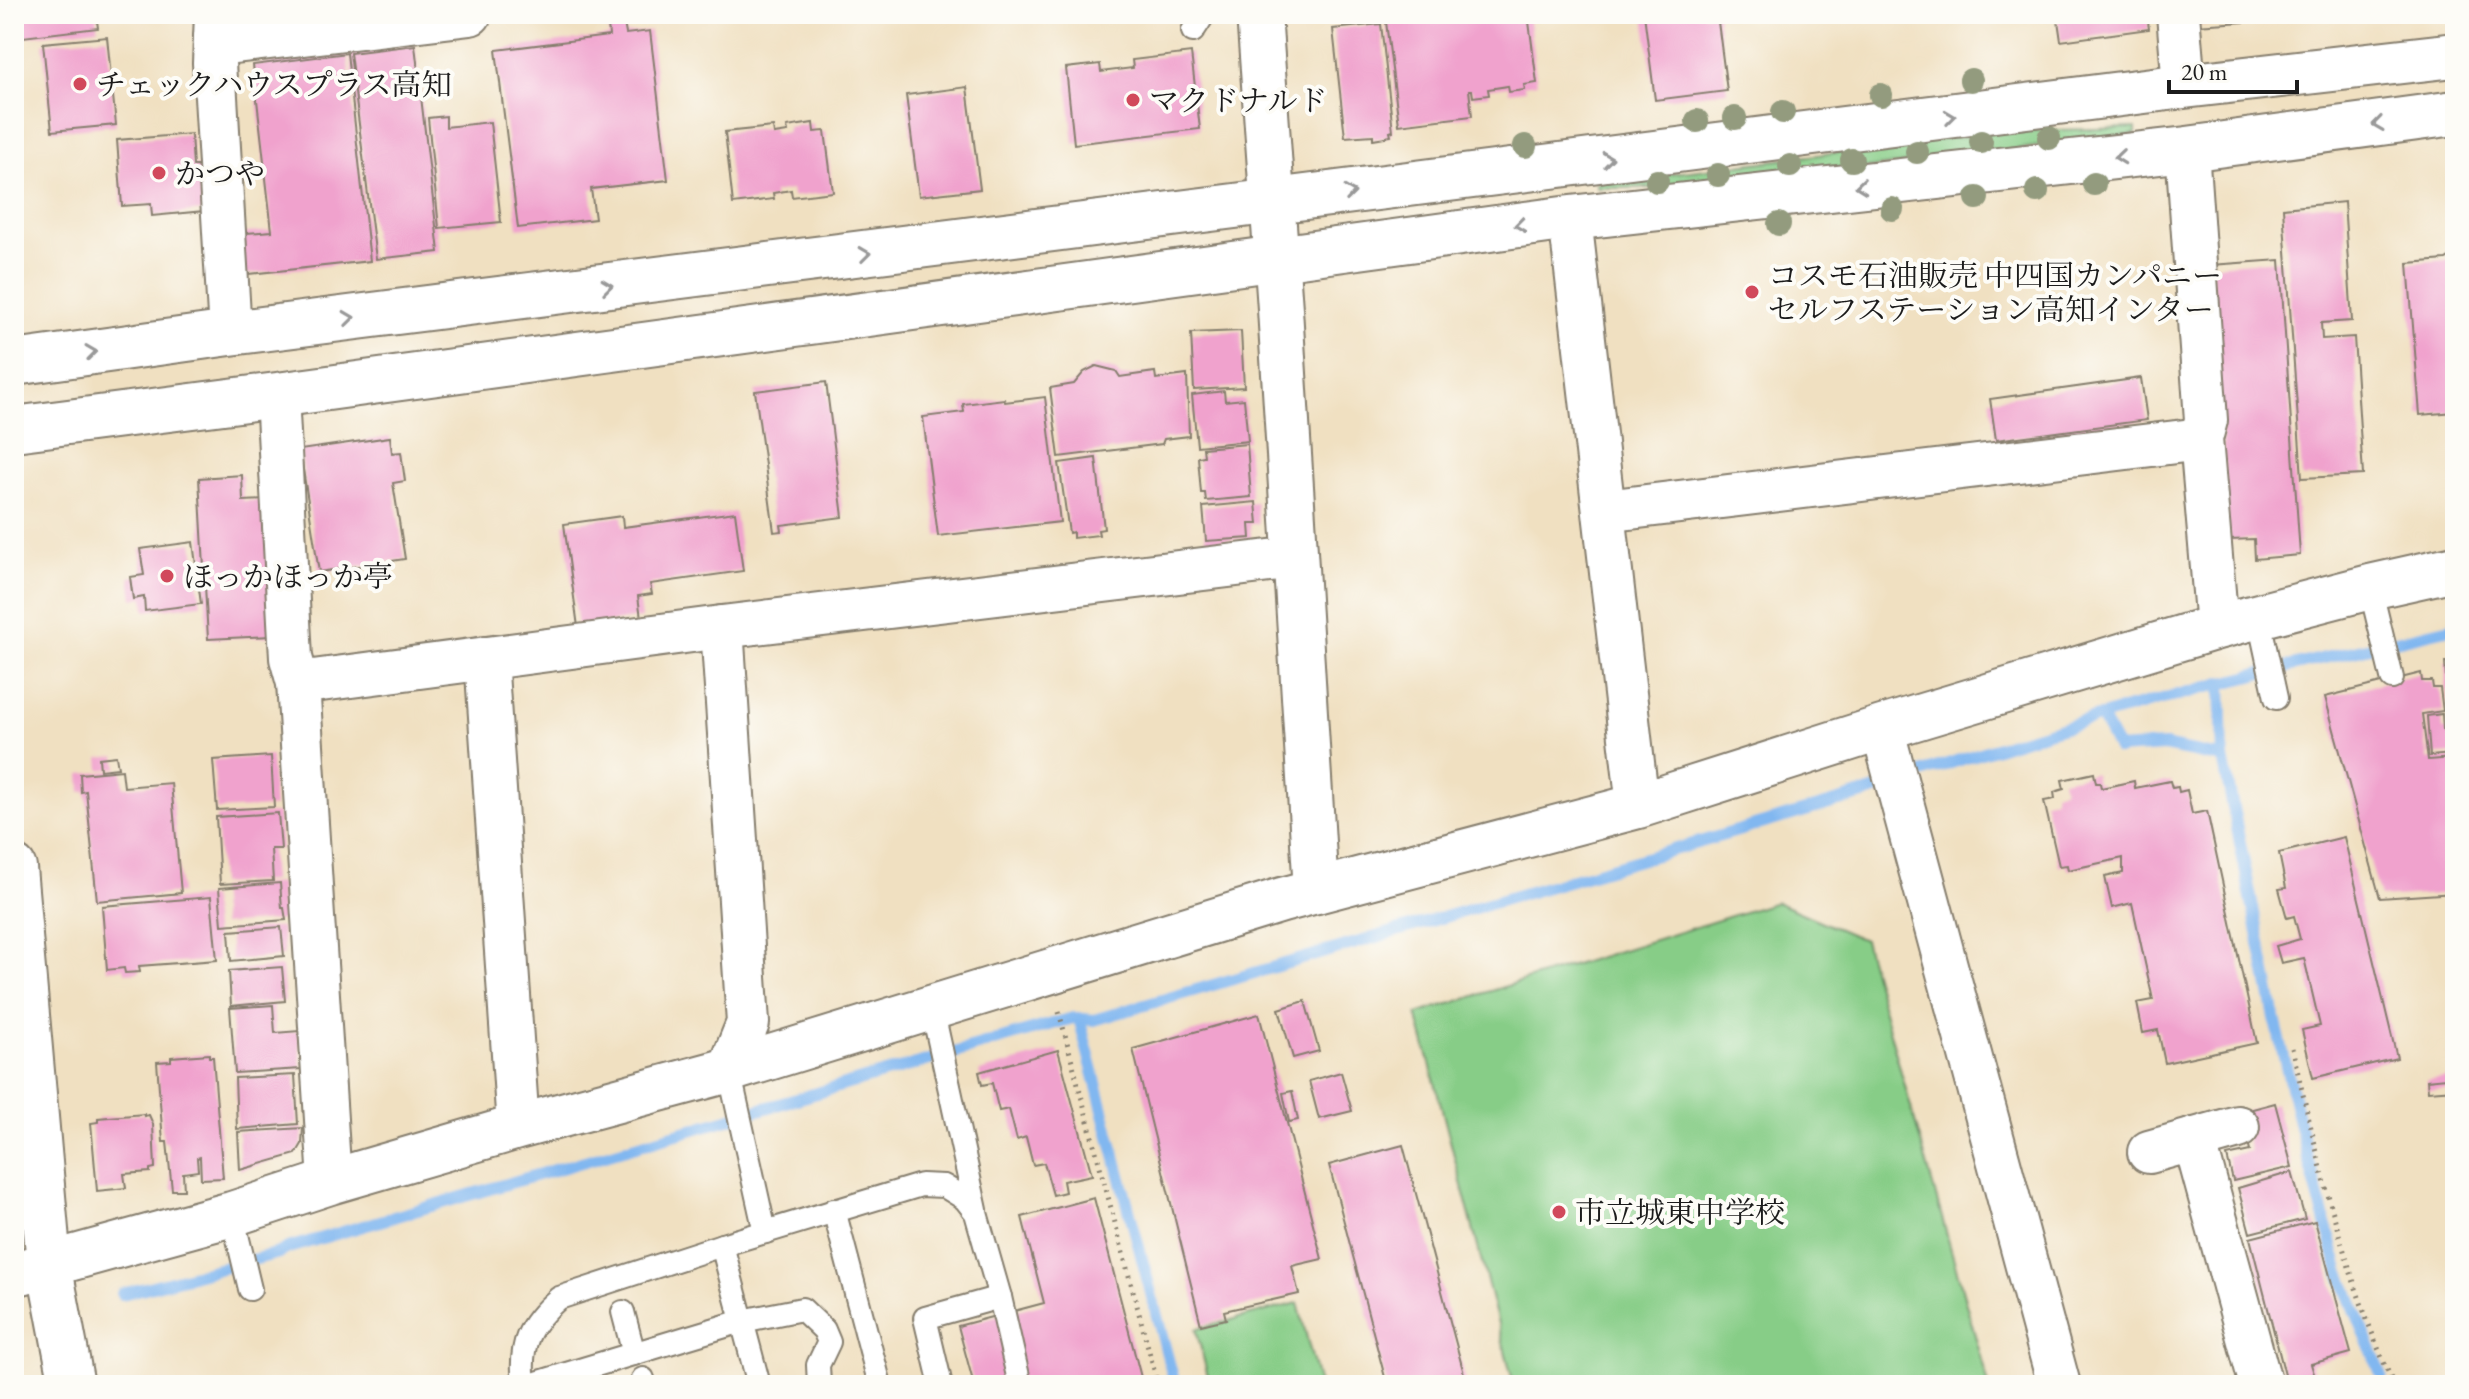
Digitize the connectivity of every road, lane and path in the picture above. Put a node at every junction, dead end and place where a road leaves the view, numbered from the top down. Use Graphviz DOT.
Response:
graph roads {
  1 [pos="464,14"];
  2 [pos="1259,14"];
  3 [pos="2178,14"];
  4 [pos="216,26"];
  5 [pos="2455,55"];
  6 [pos="2184,86"];
  7 [pos="2455,113"];
  8 [pos="2187,149"];
  9 [pos="1273,202"];
  10 [pos="1570,218"];
  11 [pos="1277,258"];
  12 [pos="230,333"];
  13 [pos="14,363"];
  14 [pos="277,395"];
  15 [pos="14,429"];
  16 [pos="2201,439"];
  17 [pos="1605,511"];
  18 [pos="1295,558"];
  19 [pos="2455,568"];
  20 [pos="2374,604"];
  21 [pos="722,627"];
  22 [pos="2217,627"];
  23 [pos="2262,634"];
  24 [pos="486,658"];
  25 [pos="2392,678"];
  26 [pos="298,683"];
  27 [pos="2276,698"];
  28 [pos="1893,767"];
  29 [pos="1638,806"];
  30 [pos="14,868"];
  31 [pos="1316,891"];
  32 [pos="932,1008"];
  33 [pos="1065,1035"];
  34 [pos="2292,1048"];
  35 [pos="729,1070"];
  36 [pos="518,1127"];
  37 [pos="2238,1127"];
  38 [pos="2194,1139"];
  39 [pos="2149,1152"];
  40 [pos="330,1182"];
  41 [pos="834,1210"];
  42 [pos="976,1213"];
  43 [pos="232,1214"];
  44 [pos="765,1232"];
  45 [pos="722,1245"];
  46 [pos="31,1269"];
  47 [pos="250,1289"];
  48 [pos="1000,1297"];
  49 [pos="623,1312"];
  50 [pos="742,1321"];
  51 [pos="634,1354"];
  52 [pos="72,1385"];
  53 [pos="524,1385"];
  54 [pos="530,1385"];
  55 [pos="759,1385"];
  56 [pos="819,1385"];
  57 [pos="880,1385"];
  58 [pos="941,1385"];
  59 [pos="1020,1385"];
  60 [pos="1158,1385"];
  61 [pos="2059,1385"];
  62 [pos="2261,1385"];
  63 [pos="2394,1385"];
  1 -- 4 [label="street"];
  2 -- 9 [label="street"];
  3 -- 6 [label="street"];
  4 -- 12 [label="street"];
  5 -- 6 [label="street"];
  9 -- 6 [label="street, one-way"];
  7 -- 8 [label="street, one-way"];
  8 -- 10 [label="street, one-way"];
  8 -- 16 [label="street"];
  9 -- 11 [label="street"];
  12 -- 9 [label="street, one-way"];
  10 -- 11 [label="street, one-way"];
  10 -- 17 [label="street"];
  11 -- 14 [label="street"];
  11 -- 18 [label="street"];
  13 -- 12 [label="street, one-way"];
  14 -- 15 [label="street"];
  14 -- 26 [label="street"];
  16 -- 17 [label="street"];
  16 -- 22 [label="street"];
  17 -- 29 [label="street"];
  18 -- 21 [label="street"];
  18 -- 31 [label="street"];
  19 -- 20 [label="street"];
  20 -- 23 [label="street"];
  20 -- 25 [label="lane"];
  21 -- 24 [label="street"];
  21 -- 35 [label="street"];
  22 -- 23 [label="street"];
  22 -- 28 [label="street"];
  23 -- 27 [label="lane"];
  24 -- 26 [label="street"];
  24 -- 36 [label="street"];
  26 -- 40 [label="street"];
  28 -- 29 [label="street"];
  28 -- 61 [label="street"];
  29 -- 31 [label="street"];
  30 -- 46 [label="street"];
  31 -- 32 [label="street"];
  32 -- 35 [label="street"];
  32 -- 42 [label="lane"];
  33 -- 60 [label="path"];
  34 -- 63 [label="path"];
  35 -- 36 [label="street"];
  35 -- 44 [label="lane"];
  36 -- 40 [label="street"];
  37 -- 38 [label="street"];
  38 -- 39 [label="street"];
  38 -- 62 [label="street"];
  40 -- 43 [label="street"];
  41 -- 42 [label="lane"];
  41 -- 44 [label="lane"];
  41 -- 57 [label="lane"];
  42 -- 48 [label="lane"];
  43 -- 46 [label="street"];
  43 -- 47 [label="lane"];
  44 -- 45 [label="lane"];
  45 -- 50 [label="lane"];
  45 -- 53 [label="lane"];
  46 -- 52 [label="street"];
  48 -- 58 [label="lane"];
  48 -- 59 [label="lane"];
  49 -- 51 [label="lane"];
  50 -- 51 [label="lane"];
  50 -- 55 [label="lane"];
  50 -- 56 [label="lane"];
  51 -- 54 [label="lane"];
}
